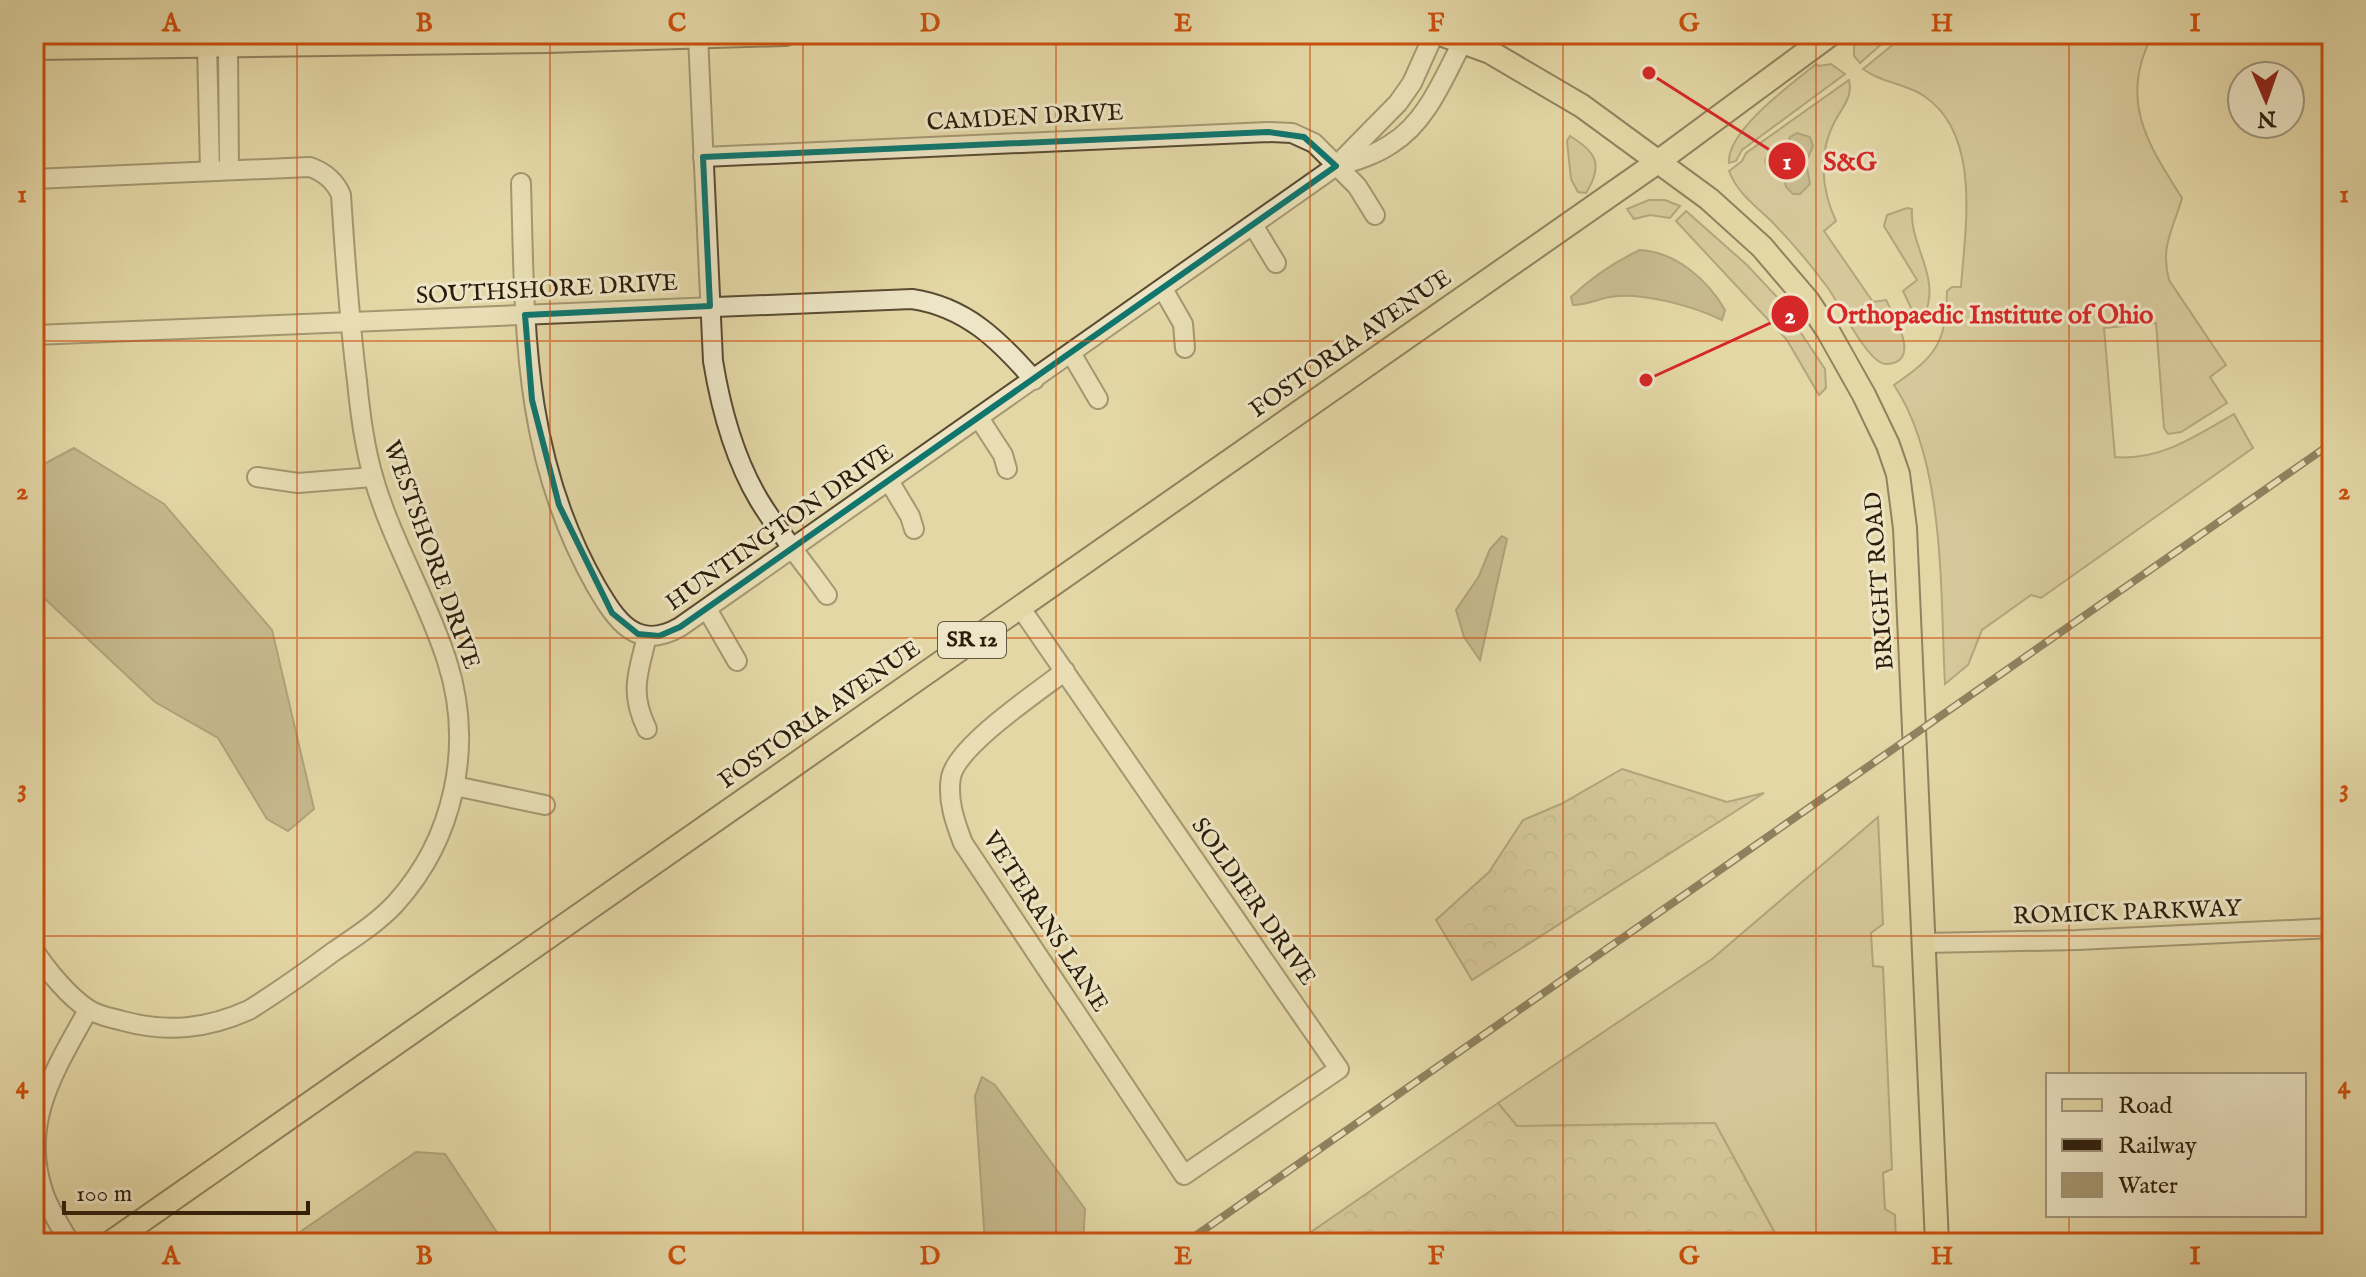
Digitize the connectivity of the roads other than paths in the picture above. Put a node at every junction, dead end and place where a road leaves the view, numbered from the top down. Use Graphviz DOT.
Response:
graph roads {
  1 [pos="785,34"];
  2 [pos="1437,34"];
  3 [pos="1831,34"];
  4 [pos="698,36"];
  5 [pos="441,38"];
  6 [pos="1463,41"];
  7 [pos="218,46"];
  8 [pos="34,48"];
  9 [pos="703,157"];
  10 [pos="1659,161"];
  11 [pos="1336,166"];
  12 [pos="210,170"];
  13 [pos="229,170"];
  14 [pos="34,179"];
  15 [pos="521,183"];
  16 [pos="1375,215"];
  17 [pos="1253,225"];
  18 [pos="1276,263"];
  19 [pos="1163,289"];
  20 [pos="710,306"];
  21 [pos="525,315"];
  22 [pos="350,324"];
  23 [pos="34,335"];
  24 [pos="1185,348"];
  25 [pos="1071,353"];
  26 [pos="1034,380"];
  27 [pos="1098,399"];
  28 [pos="979,418"];
  29 [pos="1007,469"];
  30 [pos="257,477"];
  31 [pos="373,477"];
  32 [pos="889,481"];
  33 [pos="914,529"];
  34 [pos="794,548"];
  35 [pos="827,595"];
  36 [pos="1020,607"];
  37 [pos="707,609"];
  38 [pos="647,636"];
  39 [pos="737,661"];
  40 [pos="1065,671"];
  41 [pos="647,729"];
  42 [pos="455,786"];
  43 [pos="545,805"];
  44 [pos="2332,928"];
  45 [pos="1924,943"];
  46 [pos="34,950"];
  47 [pos="88,1010"];
  48 [pos="1184,1175"];
  49 [pos="70,1243"];
  50 [pos="110,1243"];
  51 [pos="1937,1243"];
  1 -- 4 [label="main road"];
  2 -- 6 [label="main road, BRIGHT ROAD"];
  2 -- 11 [label="street, HUNTINGTON DRIVE"];
  3 -- 10 [label="main road, FOSTORIA AVENUE / SR 12"];
  4 -- 5 [label="main road"];
  4 -- 9 [label="street"];
  5 -- 7 [label="main road"];
  6 -- 10 [label="main road, BRIGHT ROAD"];
  6 -- 11 [label="street, HUNTINGTON DRIVE"];
  7 -- 8 [label="main road"];
  7 -- 12 [label="street"];
  7 -- 13 [label="street"];
  9 -- 11 [label="street, CAMDEN DRIVE"];
  9 -- 20 [label="street"];
  10 -- 36 [label="main road, FOSTORIA AVENUE / SR 12"];
  10 -- 45 [label="main road, BRIGHT ROAD"];
  11 -- 16 [label="street, CAMDEN DRIVE"];
  11 -- 17 [label="street, HUNTINGTON DRIVE"];
  12 -- 13 [label="street, WESTSHORE DRIVE"];
  12 -- 14 [label="street, WESTSHORE DRIVE"];
  13 -- 22 [label="street, WESTSHORE DRIVE"];
  15 -- 21 [label="street, HUNTINGTON DRIVE"];
  17 -- 18 [label="street"];
  17 -- 19 [label="street, HUNTINGTON DRIVE"];
  19 -- 24 [label="street"];
  19 -- 25 [label="street, HUNTINGTON DRIVE"];
  20 -- 21 [label="street, SOUTHSHORE DRIVE"];
  20 -- 26 [label="street, SOUTHSHORE DRIVE"];
  20 -- 34 [label="street"];
  21 -- 22 [label="street, SOUTHSHORE DRIVE"];
  21 -- 38 [label="street, HUNTINGTON DRIVE"];
  22 -- 23 [label="street, SOUTHSHORE DRIVE"];
  22 -- 31 [label="street, WESTSHORE DRIVE"];
  25 -- 26 [label="street, HUNTINGTON DRIVE"];
  25 -- 27 [label="street"];
  26 -- 28 [label="street, HUNTINGTON DRIVE"];
  28 -- 29 [label="street"];
  28 -- 32 [label="street, HUNTINGTON DRIVE"];
  30 -- 31 [label="street"];
  31 -- 42 [label="street, WESTSHORE DRIVE"];
  32 -- 33 [label="street"];
  32 -- 34 [label="street, HUNTINGTON DRIVE"];
  34 -- 35 [label="street"];
  34 -- 37 [label="street, HUNTINGTON DRIVE"];
  36 -- 40 [label="street, SOLDIER DRIVE"];
  36 -- 50 [label="main road, FOSTORIA AVENUE / SR 12"];
  37 -- 38 [label="street, HUNTINGTON DRIVE"];
  37 -- 39 [label="street"];
  38 -- 41 [label="street"];
  40 -- 48 [label="street, VETERANS LANE"];
  40 -- 48 [label="street, SOLDIER DRIVE"];
  42 -- 43 [label="street"];
  42 -- 47 [label="street, WESTSHORE DRIVE"];
  44 -- 45 [label="street, ROMICK PARKWAY"];
  45 -- 51 [label="main road, BRIGHT ROAD"];
  46 -- 47 [label="street"];
  47 -- 49 [label="street"];
}
